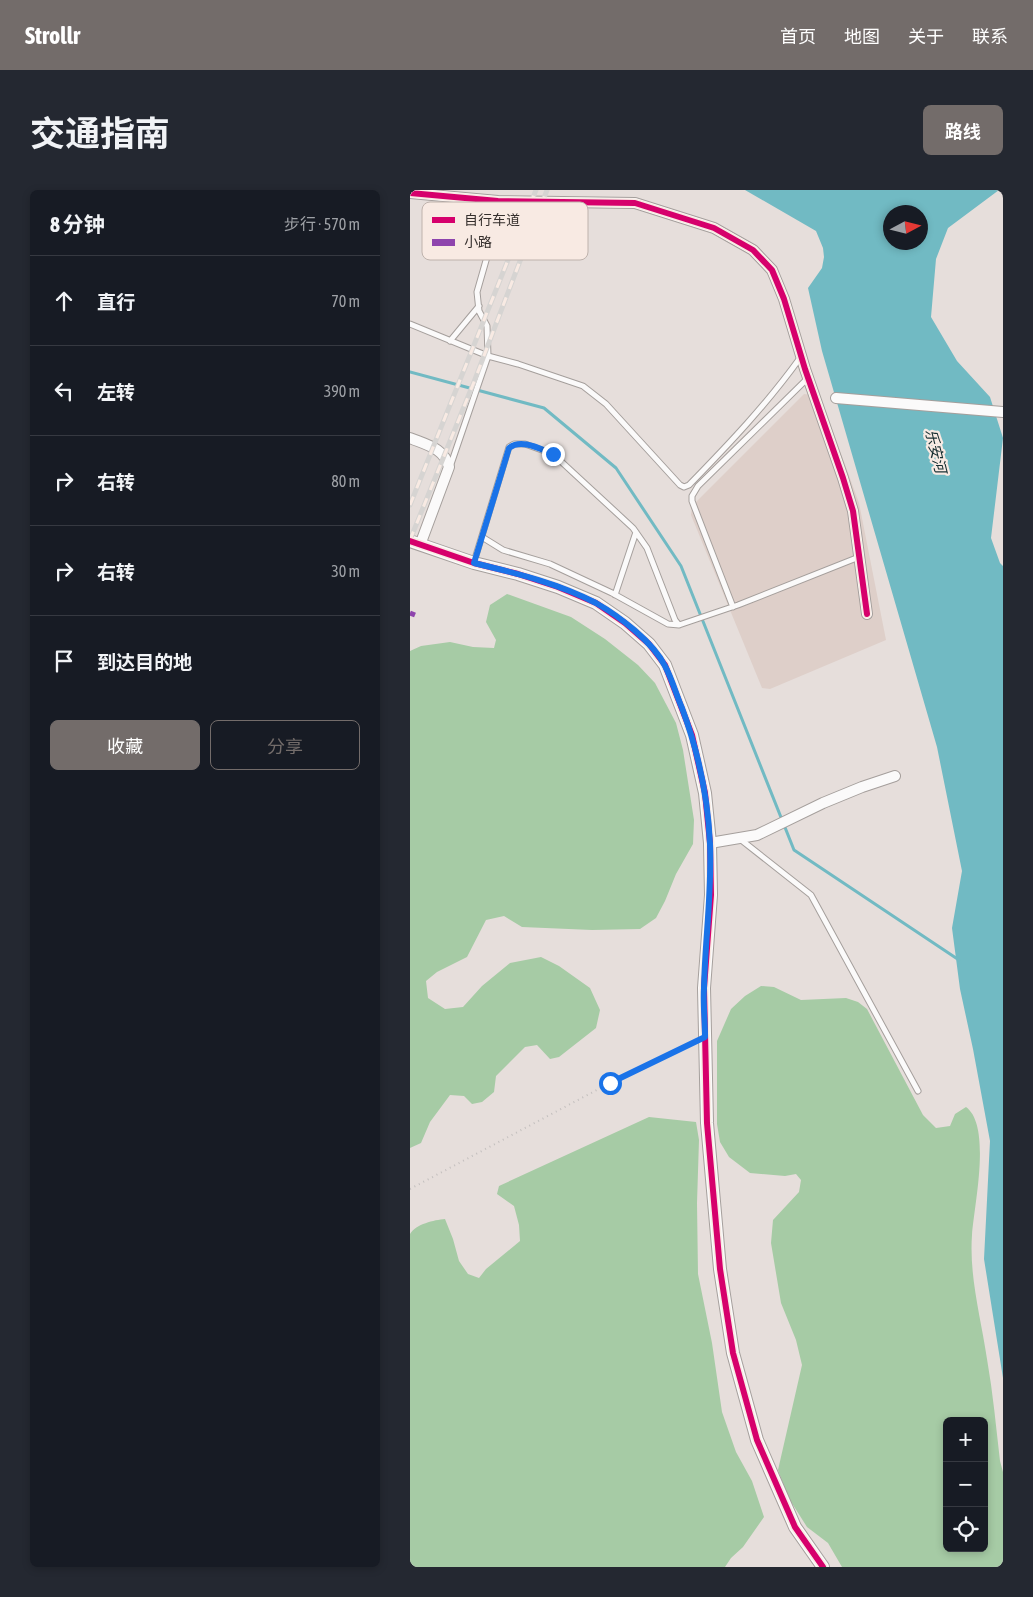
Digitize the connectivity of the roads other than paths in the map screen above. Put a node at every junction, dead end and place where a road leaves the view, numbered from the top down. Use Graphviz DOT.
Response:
graph roads {
  1 [pos="410,193"];
  2 [pos="503,202"];
  3 [pos="588,203"];
  4 [pos="485,260"];
  5 [pos="479,306"];
  6 [pos="410,324"];
  7 [pos="450,341"];
  8 [pos="488,356"];
  9 [pos="801,356"];
  10 [pos="808,378"];
  11 [pos="836,398"];
  12 [pos="1001,412"];
  13 [pos="410,438"];
  14 [pos="449,467"];
  15 [pos="636,532"];
  16 [pos="482,537"];
  17 [pos="415,543"];
  18 [pos="859,557"];
  19 [pos="474,563"];
  20 [pos="615,595"];
  21 [pos="734,607"];
  22 [pos="867,614"];
  23 [pos="680,625"];
  24 [pos="895,776"];
  25 [pos="740,838"];
  26 [pos="710,843"];
  27 [pos="918,1091"];
  28 [pos="823,1567"];
  1 -- 2 [label="street"];
  3 -- 9 [label="street"];
  4 -- 5 [label="lane"];
  5 -- 7 [label="lane"];
  5 -- 8 [label="lane"];
  6 -- 7 [label="lane"];
  7 -- 8 [label="lane"];
  8 -- 9 [label="lane"];
  8 -- 14 [label="lane"];
  9 -- 10 [label="street"];
  10 -- 18 [label="street"];
  10 -- 21 [label="lane"];
  11 -- 12 [label="street"];
  13 -- 14 [label="street"];
  14 -- 17 [label="street"];
  15 -- 16 [label="lane"];
  15 -- 20 [label="lane"];
  15 -- 23 [label="lane"];
  16 -- 19 [label="lane"];
  16 -- 20 [label="lane"];
  17 -- 19 [label="street"];
  18 -- 21 [label="lane"];
  18 -- 22 [label="street"];
  19 -- 26 [label="street"];
  20 -- 23 [label="lane"];
  21 -- 23 [label="lane"];
  24 -- 25 [label="street"];
  25 -- 26 [label="street"];
  25 -- 27 [label="lane"];
  26 -- 28 [label="street"];
}
